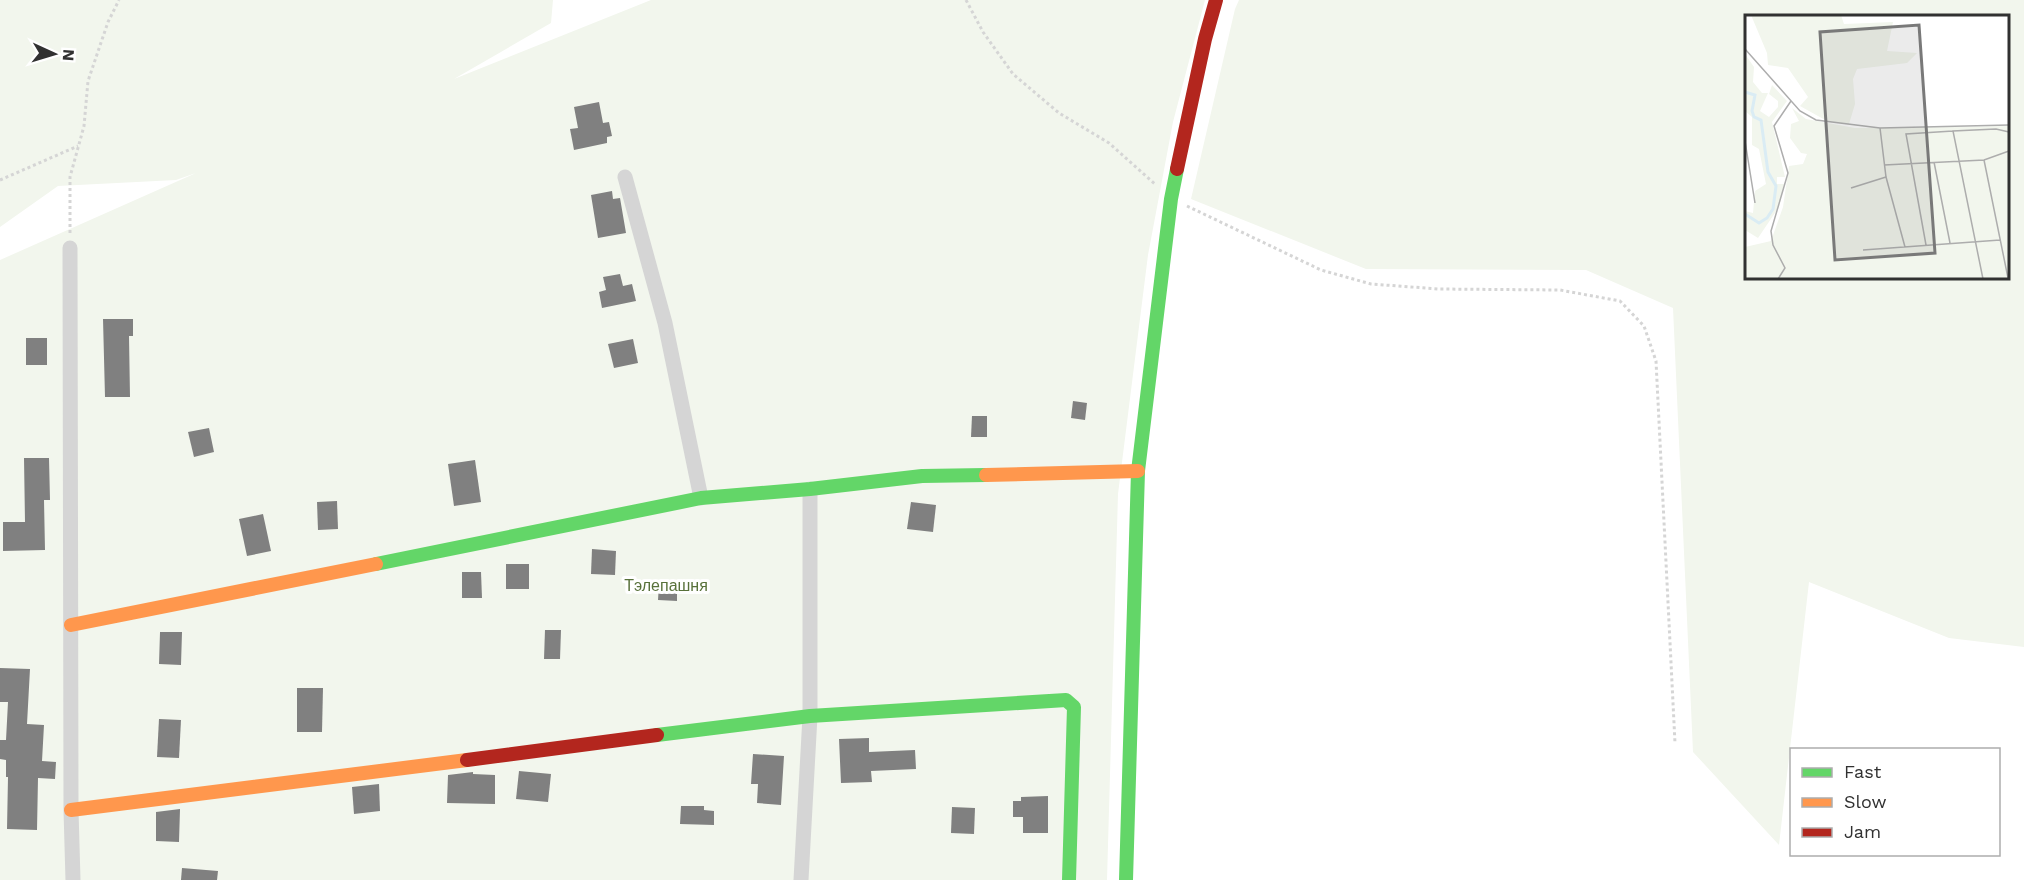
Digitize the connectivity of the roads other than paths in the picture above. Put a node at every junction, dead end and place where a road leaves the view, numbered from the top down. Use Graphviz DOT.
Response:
graph roads {
  1 [pos="1216,0"];
  2 [pos="625,177"];
  3 [pos="70,248"];
  4 [pos="1138,471"];
  5 [pos="810,489"];
  6 [pos="702,498"];
  7 [pos="70,625"];
  8 [pos="810,716"];
  9 [pos="71,810"];
  10 [pos="73,880"];
  11 [pos="801,880"];
  12 [pos="1069,880"];
  13 [pos="1126,880"];
  1 -- 4 [label="street"];
  2 -- 6 [label="street"];
  3 -- 7 [label="street"];
  4 -- 5 [label="street"];
  4 -- 13 [label="street"];
  5 -- 6 [label="street"];
  5 -- 8 [label="street"];
  6 -- 7 [label="street"];
  7 -- 9 [label="street"];
  8 -- 9 [label="street"];
  8 -- 11 [label="street"];
  8 -- 12 [label="street"];
  9 -- 10 [label="street"];
}
